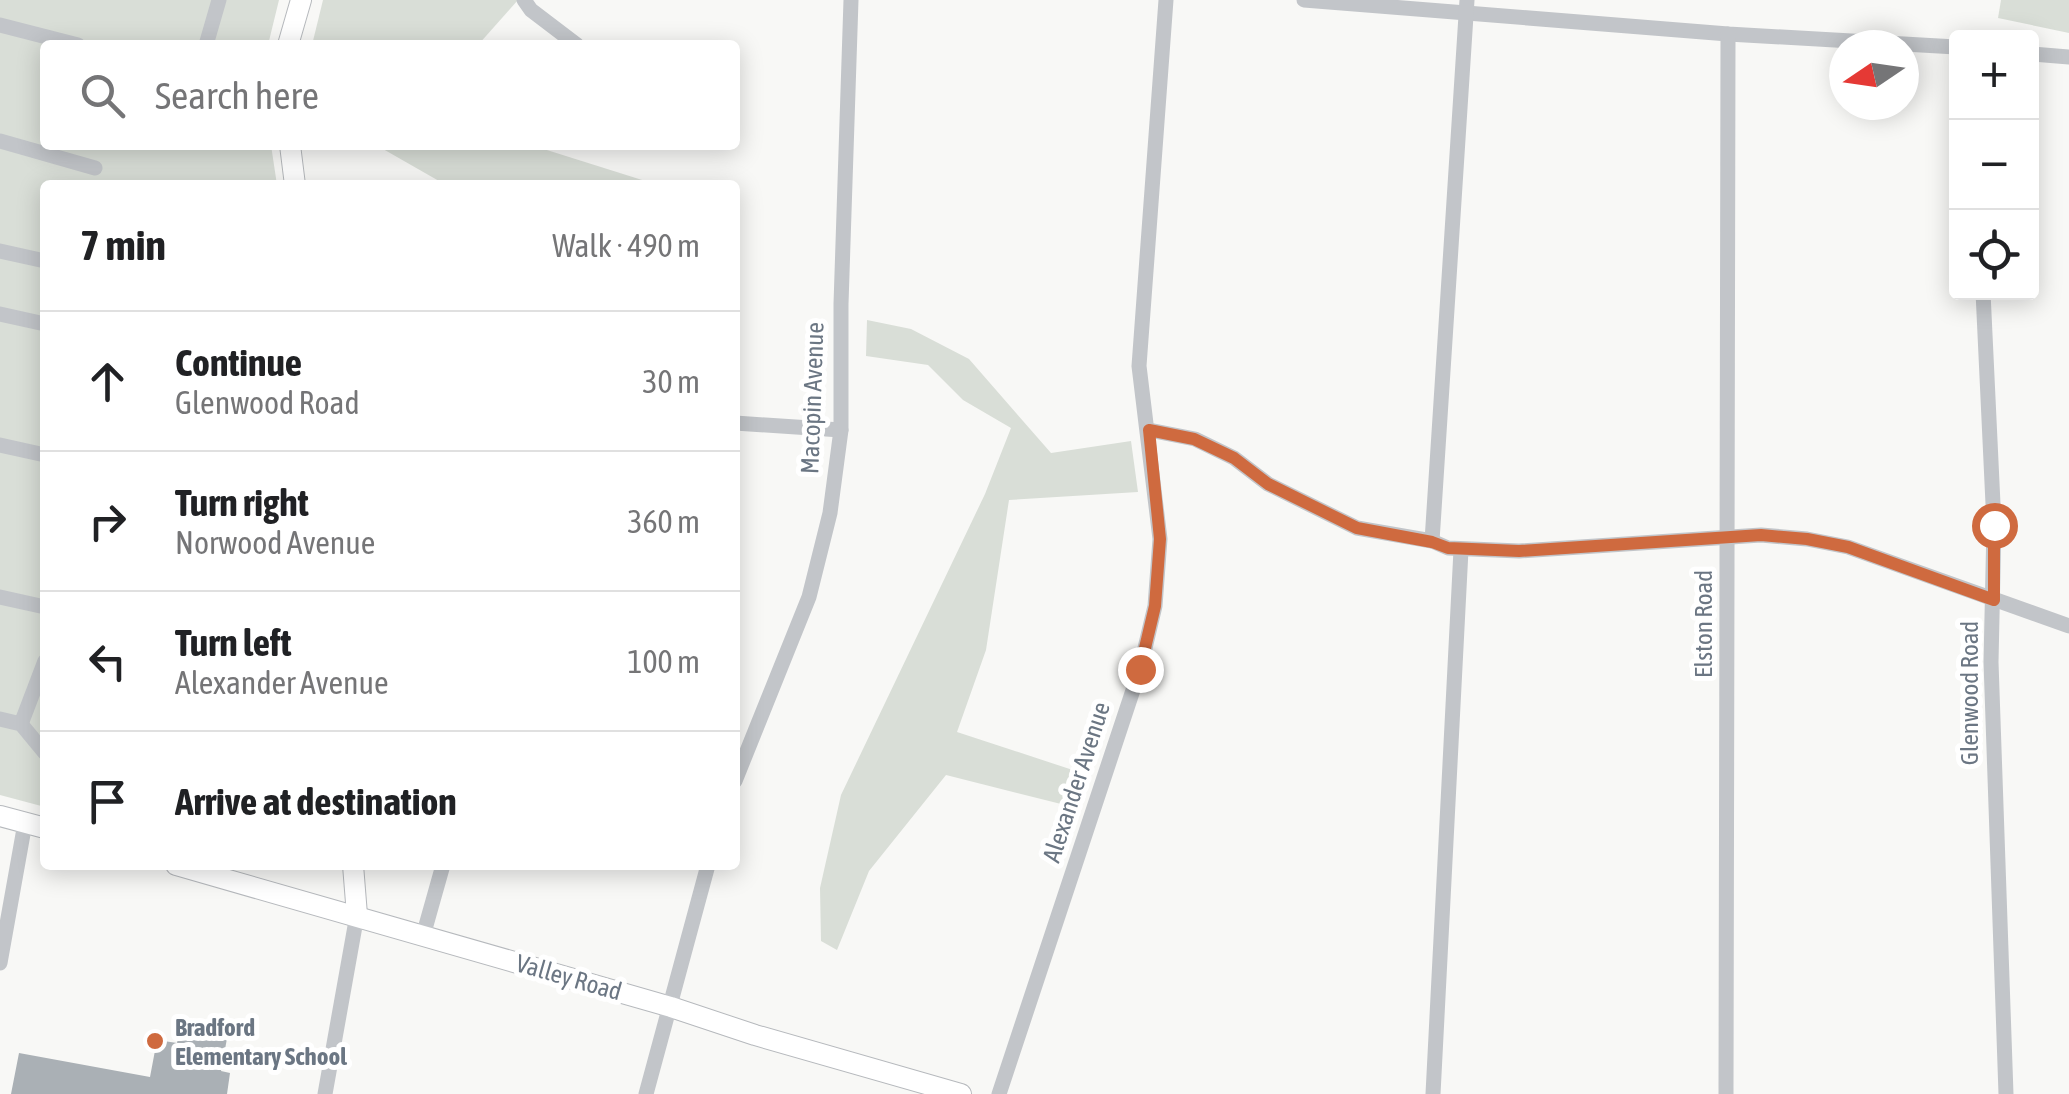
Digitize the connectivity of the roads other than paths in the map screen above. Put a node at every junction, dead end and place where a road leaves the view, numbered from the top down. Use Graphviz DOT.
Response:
graph roads {
  1 [pos="219,0"];
  2 [pos="302,0"];
  3 [pos="524,0"];
  4 [pos="850,0"];
  5 [pos="1166,0"];
  6 [pos="1304,0"];
  7 [pos="1467,7"];
  8 [pos="0,24"];
  9 [pos="1728,34"];
  10 [pos="59,40"];
  11 [pos="207,40"];
  12 [pos="290,40"];
  13 [pos="571,40"];
  14 [pos="1949,47"];
  15 [pos="2039,55"];
  16 [pos="2069,57"];
  17 [pos="0,141"];
  18 [pos="290,150"];
  19 [pos="95,168"];
  20 [pos="294,180"];
  21 [pos="0,251"];
  22 [pos="40,260"];
  23 [pos="1983,300"];
  24 [pos="0,314"];
  25 [pos="40,323"];
  26 [pos="740,423"];
  27 [pos="841,430"];
  28 [pos="1149,430"];
  29 [pos="0,444"];
  30 [pos="40,454"];
  31 [pos="1728,538"];
  32 [pos="1432,542"];
  33 [pos="1461,550"];
  34 [pos="0,597"];
  35 [pos="1994,600"];
  36 [pos="40,607"];
  37 [pos="2069,626"];
  38 [pos="40,673"];
  39 [pos="0,719"];
  40 [pos="21,724"];
  41 [pos="40,747"];
  42 [pos="740,769"];
  43 [pos="0,816"];
  44 [pos="35,826"];
  45 [pos="194,870"];
  46 [pos="353,870"];
  47 [pos="442,870"];
  48 [pos="707,870"];
  49 [pos="356,916"];
  50 [pos="423,936"];
  51 [pos="0,963"];
  52 [pos="671,1007"];
  53 [pos="325,1094"];
  54 [pos="646,1094"];
  55 [pos="961,1094"];
  56 [pos="999,1094"];
  57 [pos="1433,1094"];
  58 [pos="1726,1094"];
  59 [pos="2006,1094"];
  1 -- 11 [label="street"];
  2 -- 12 [label="main road"];
  3 -- 13 [label="street"];
  4 -- 27 [label="street, Macopin Avenue"];
  5 -- 28 [label="street, Alexander Avenue"];
  6 -- 7 [label="street"];
  7 -- 9 [label="street"];
  7 -- 32 [label="street"];
  8 -- 10 [label="street"];
  9 -- 14 [label="street"];
  9 -- 31 [label="street, Elston Road"];
  15 -- 16 [label="street"];
  17 -- 19 [label="street"];
  18 -- 20 [label="main road"];
  21 -- 22 [label="street"];
  23 -- 35 [label="street, Glenwood Road"];
  24 -- 25 [label="street"];
  26 -- 27 [label="street"];
  27 -- 42 [label="street, Macopin Avenue"];
  28 -- 32 [label="street"];
  28 -- 56 [label="street, Alexander Avenue"];
  29 -- 30 [label="street"];
  31 -- 33 [label="street"];
  31 -- 35 [label="street"];
  31 -- 58 [label="street, Elston Road"];
  32 -- 33 [label="street"];
  33 -- 57 [label="street"];
  34 -- 36 [label="street"];
  35 -- 37 [label="street"];
  35 -- 59 [label="street, Glenwood Road"];
  38 -- 40 [label="street"];
  39 -- 40 [label="street"];
  40 -- 41 [label="street"];
  43 -- 44 [label="main road"];
  44 -- 51 [label="street"];
  45 -- 49 [label="main road, Valley Road"];
  46 -- 49 [label="main road"];
  47 -- 50 [label="street"];
  48 -- 52 [label="street"];
  49 -- 50 [label="main road, Valley Road"];
  49 -- 53 [label="street"];
  50 -- 52 [label="main road, Valley Road"];
  52 -- 54 [label="street"];
  52 -- 55 [label="main road, Valley Road"];
}
